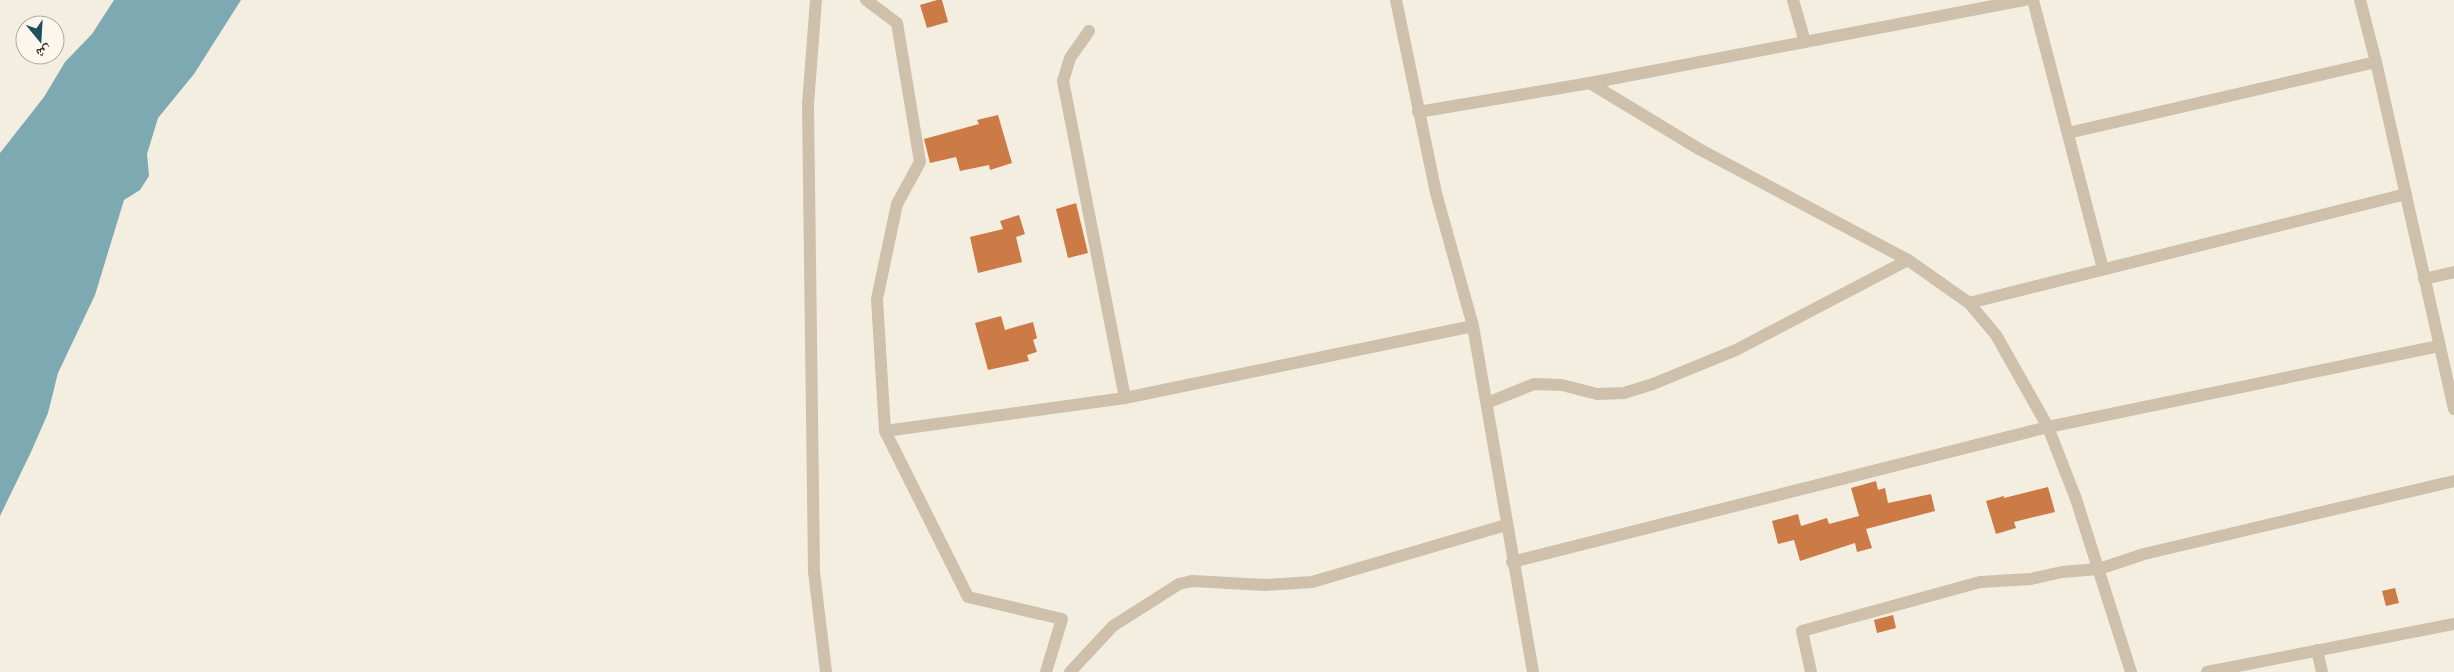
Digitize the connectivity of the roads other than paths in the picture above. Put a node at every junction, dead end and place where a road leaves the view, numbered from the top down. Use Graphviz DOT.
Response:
graph roads {
  1 [pos="816,0"];
  2 [pos="866,0"];
  3 [pos="1396,0"];
  4 [pos="1793,0"];
  5 [pos="2024,0"];
  6 [pos="2033,0"];
  7 [pos="2360,0"];
  8 [pos="1089,31"];
  9 [pos="1805,42"];
  10 [pos="2376,62"];
  11 [pos="1590,83"];
  12 [pos="1418,112"];
  13 [pos="2068,134"];
  14 [pos="2406,194"];
  15 [pos="1908,260"];
  16 [pos="2103,270"];
  17 [pos="2454,272"];
  18 [pos="2424,279"];
  19 [pos="1969,303"];
  20 [pos="1473,326"];
  21 [pos="2439,346"];
  22 [pos="1125,398"];
  23 [pos="1487,403"];
  24 [pos="2454,409"];
  25 [pos="2048,428"];
  26 [pos="885,431"];
  27 [pos="2454,481"];
  28 [pos="1506,525"];
  29 [pos="1512,562"];
  30 [pos="2099,569"];
  31 [pos="2454,624"];
  32 [pos="2317,650"];
  33 [pos="826,672"];
  34 [pos="1046,672"];
  35 [pos="1070,672"];
  36 [pos="1533,672"];
  37 [pos="1811,672"];
  38 [pos="2131,672"];
  39 [pos="2207,672"];
  40 [pos="2322,672"];
  1 -- 33 [label="street"];
  2 -- 26 [label="street"];
  3 -- 12 [label="street"];
  4 -- 9 [label="street"];
  5 -- 9 [label="street"];
  6 -- 13 [label="street"];
  7 -- 10 [label="street"];
  8 -- 22 [label="street"];
  9 -- 11 [label="street"];
  10 -- 13 [label="street"];
  10 -- 14 [label="street"];
  11 -- 12 [label="street"];
  11 -- 15 [label="street"];
  12 -- 20 [label="street"];
  13 -- 16 [label="street"];
  14 -- 16 [label="street"];
  14 -- 18 [label="street"];
  15 -- 19 [label="street"];
  15 -- 23 [label="street"];
  16 -- 19 [label="street"];
  17 -- 18 [label="street"];
  18 -- 21 [label="street"];
  19 -- 25 [label="street"];
  20 -- 22 [label="street"];
  20 -- 23 [label="street"];
  21 -- 24 [label="street"];
  21 -- 25 [label="street"];
  22 -- 26 [label="street"];
  23 -- 28 [label="street"];
  25 -- 29 [label="street"];
  25 -- 30 [label="street"];
  26 -- 34 [label="street"];
  27 -- 30 [label="street"];
  28 -- 29 [label="street"];
  28 -- 35 [label="street"];
  29 -- 36 [label="street"];
  30 -- 37 [label="street"];
  30 -- 38 [label="street"];
  31 -- 32 [label="street"];
  32 -- 39 [label="street"];
  32 -- 40 [label="street"];
}
